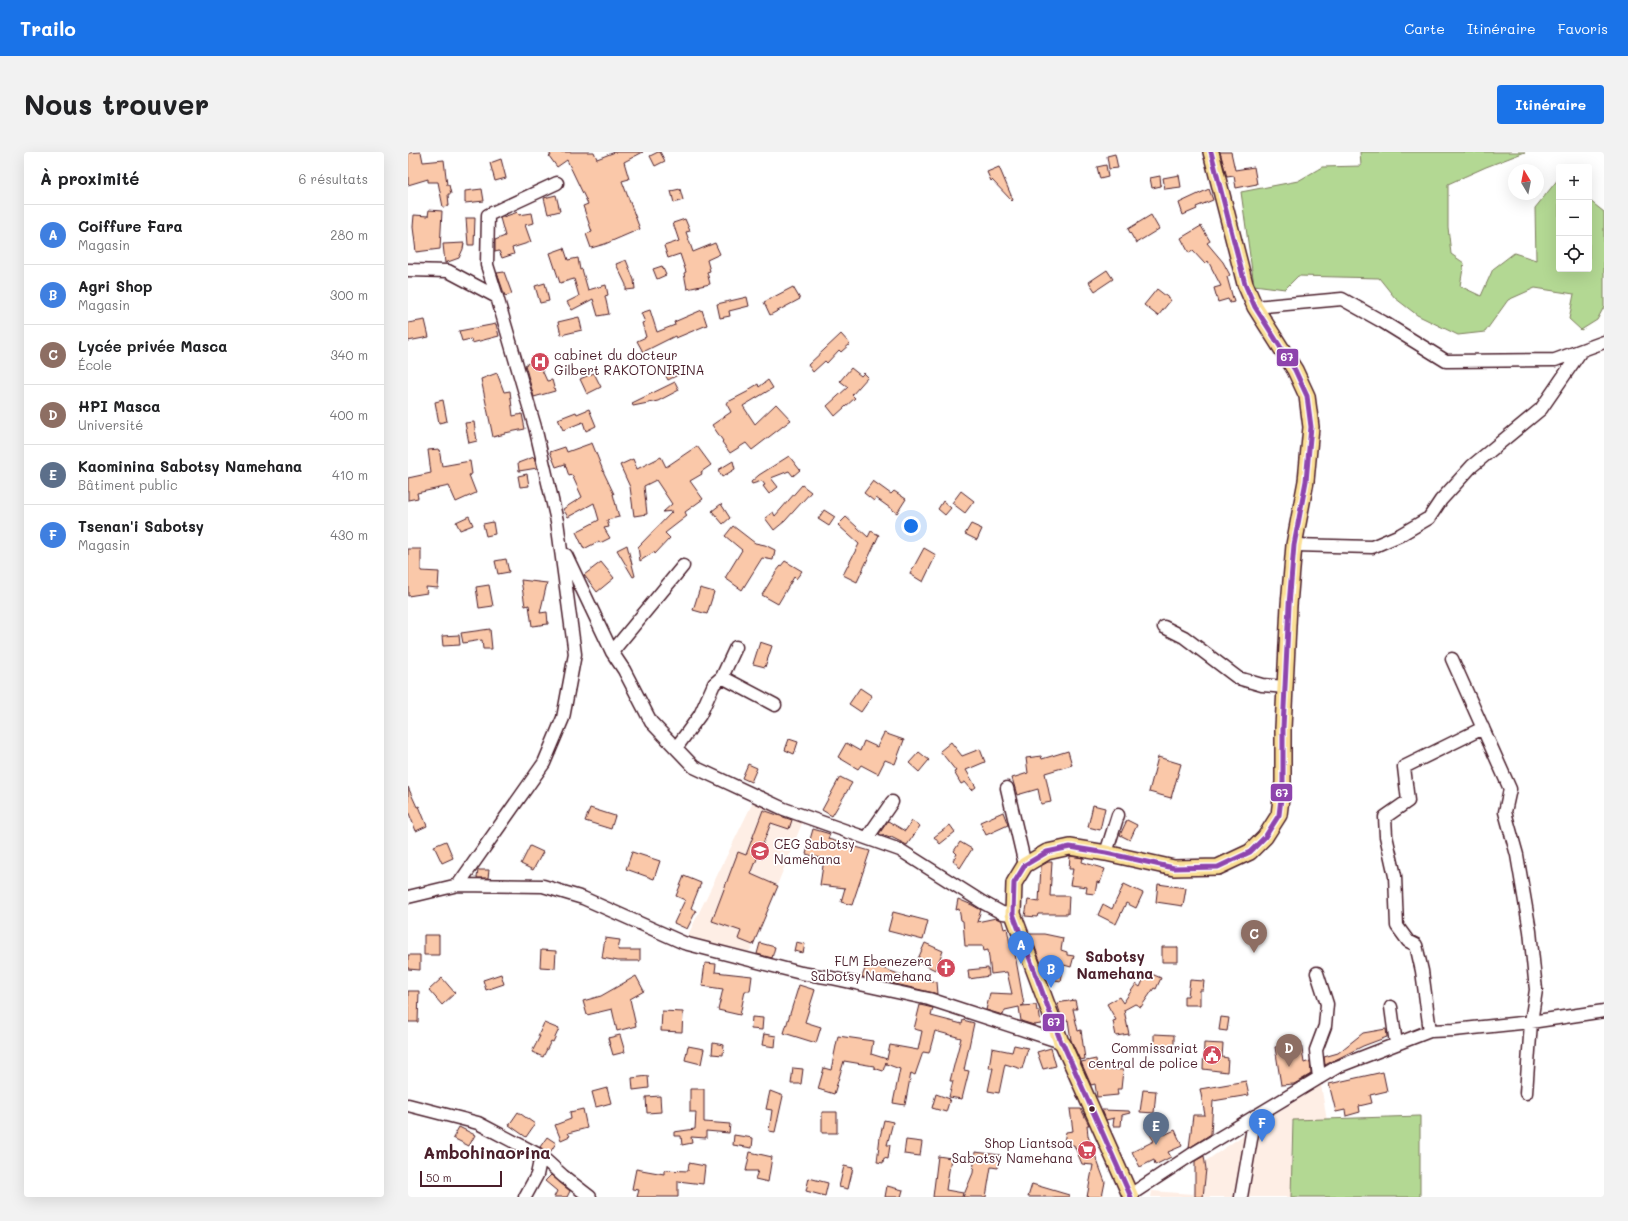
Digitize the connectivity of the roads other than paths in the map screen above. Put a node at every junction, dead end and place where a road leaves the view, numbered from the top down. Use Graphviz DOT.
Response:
graph roads {
  1 [pos="1211,152"];
  2 [pos="558,183"];
  3 [pos="408,270"];
  4 [pos="497,297"];
  5 [pos="1255,307"];
  6 [pos="1604,342"];
  7 [pos="1582,350"];
  8 [pos="561,544"];
  9 [pos="1294,545"];
  10 [pos="684,566"];
  11 [pos="1164,627"];
  12 [pos="736,647"];
  13 [pos="612,652"];
  14 [pos="1452,659"];
  15 [pos="722,677"];
  16 [pos="1285,687"];
  17 [pos="775,705"];
  18 [pos="1483,728"];
  19 [pos="676,748"];
  20 [pos="1007,788"];
  21 [pos="892,802"];
  22 [pos="1118,815"];
  23 [pos="867,838"];
  24 [pos="1106,853"];
  25 [pos="1025,865"];
  26 [pos="458,885"];
  27 [pos="408,897"];
  28 [pos="1012,914"];
  29 [pos="1317,973"];
  30 [pos="1391,1007"];
  31 [pos="1604,1011"];
  32 [pos="1531,1022"];
  33 [pos="1430,1031"];
  34 [pos="1061,1042"];
  35 [pos="1396,1044"];
  36 [pos="1319,1078"];
  37 [pos="1526,1093"];
  38 [pos="408,1105"];
  39 [pos="1255,1116"];
  40 [pos="541,1156"];
  41 [pos="1130,1196"];
  42 [pos="525,1197"];
  43 [pos="590,1197"];
  44 [pos="1241,1197"];
  1 -- 5 [label="main road"];
  2 -- 4 [label="street"];
  3 -- 4 [label="street"];
  4 -- 8 [label="street"];
  5 -- 7 [label="street"];
  5 -- 9 [label="main road"];
  6 -- 7 [label="street"];
  7 -- 9 [label="street"];
  8 -- 13 [label="street"];
  8 -- 26 [label="street"];
  9 -- 16 [label="main road"];
  10 -- 13 [label="street"];
  11 -- 16 [label="street"];
  12 -- 15 [label="street"];
  13 -- 19 [label="street"];
  14 -- 18 [label="street"];
  15 -- 17 [label="street"];
  15 -- 19 [label="street"];
  16 -- 24 [label="main road"];
  18 -- 32 [label="street"];
  18 -- 33 [label="street"];
  19 -- 23 [label="street"];
  20 -- 25 [label="street"];
  21 -- 23 [label="street"];
  22 -- 24 [label="street"];
  23 -- 28 [label="street"];
  24 -- 25 [label="main road"];
  25 -- 28 [label="main road"];
  26 -- 27 [label="street"];
  26 -- 34 [label="street"];
  28 -- 34 [label="main road"];
  29 -- 36 [label="street"];
  30 -- 35 [label="street"];
  31 -- 32 [label="street"];
  32 -- 33 [label="street"];
  32 -- 37 [label="street"];
  33 -- 35 [label="street"];
  34 -- 41 [label="main road"];
  35 -- 36 [label="street"];
  36 -- 39 [label="street"];
  38 -- 40 [label="street"];
  39 -- 41 [label="street"];
  39 -- 44 [label="street"];
  40 -- 42 [label="street"];
  40 -- 43 [label="street"];
}
